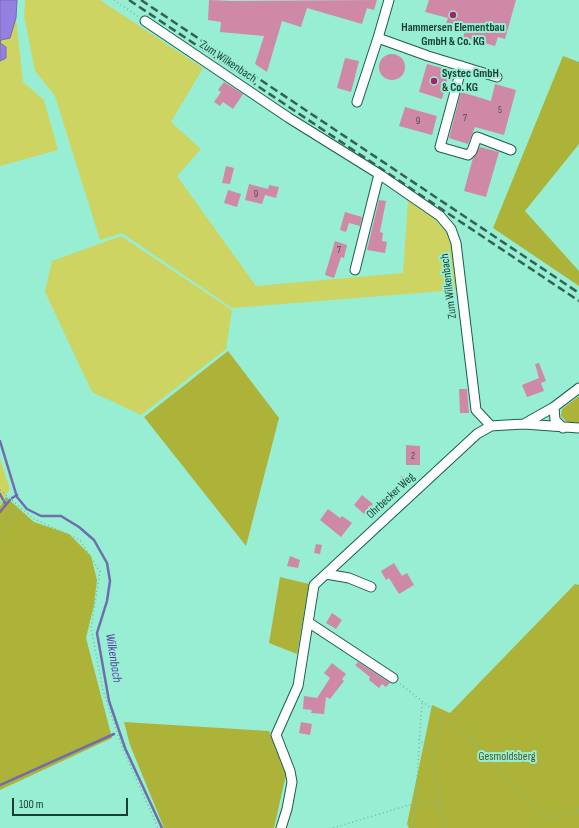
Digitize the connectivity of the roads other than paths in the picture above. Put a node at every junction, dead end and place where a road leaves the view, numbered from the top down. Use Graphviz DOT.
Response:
graph roads {
  1 [pos="389,0"];
  2 [pos="145,21"];
  3 [pos="378,38"];
  4 [pos="462,66"];
  5 [pos="497,77"];
  6 [pos="357,102"];
  7 [pos="511,150"];
  8 [pos="379,174"];
  9 [pos="355,270"];
  10 [pos="579,388"];
  11 [pos="554,407"];
  12 [pos="524,424"];
  13 [pos="492,426"];
  14 [pos="563,428"];
  15 [pos="579,428"];
  16 [pos="326,574"];
  17 [pos="371,587"];
  18 [pos="308,622"];
  19 [pos="393,678"];
  20 [pos="281,828"];
  1 -- 3 [label="street"];
  2 -- 8 [label="street, Zum Wilkenbach"];
  3 -- 4 [label="street"];
  3 -- 6 [label="street"];
  4 -- 5 [label="street"];
  4 -- 7 [label="street"];
  8 -- 9 [label="street"];
  8 -- 13 [label="street, Zum Wilkenbach"];
  10 -- 11 [label="street, Ohrbecker Weg"];
  11 -- 12 [label="street, Ohrbecker Weg"];
  11 -- 14 [label="street"];
  12 -- 13 [label="street, Ohrbecker Weg"];
  12 -- 14 [label="street, Ohrbecker Weg"];
  13 -- 16 [label="street, Ohrbecker Weg"];
  14 -- 15 [label="street, Ohrbecker Weg"];
  16 -- 17 [label="street"];
  16 -- 18 [label="street, Ohrbecker Weg"];
  18 -- 19 [label="street"];
  18 -- 20 [label="street, Ohrbecker Weg"];
}
